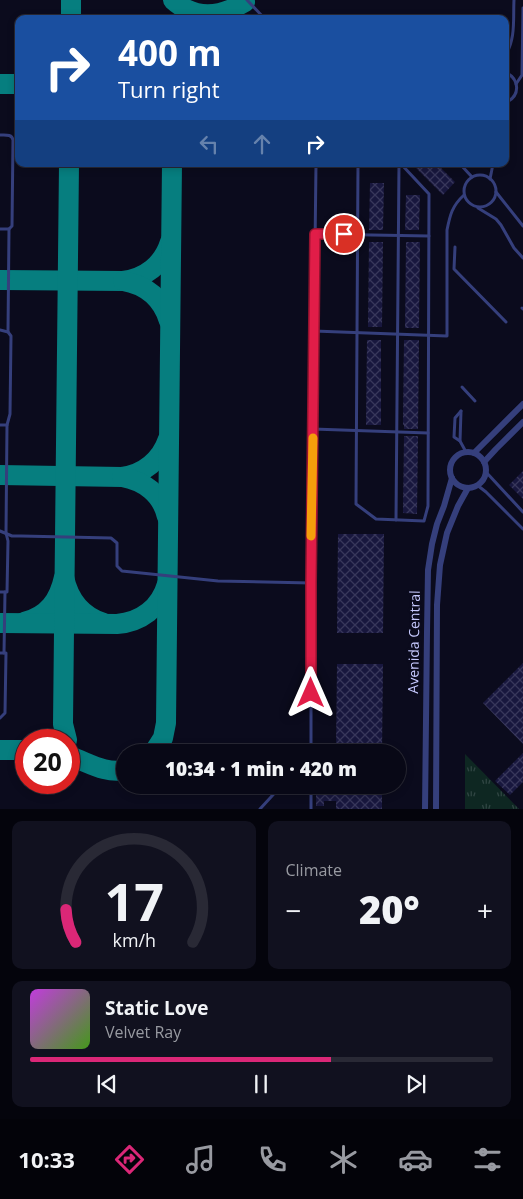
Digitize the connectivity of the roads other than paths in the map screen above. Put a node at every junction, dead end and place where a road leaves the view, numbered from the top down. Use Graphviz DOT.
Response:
graph roads {
  1 [pos="247,0"];
  2 [pos="514,0"];
  3 [pos="523,8"];
  4 [pos="261,15"];
  5 [pos="509,49"];
  6 [pos="509,74"];
  7 [pos="516,84"];
  8 [pos="509,100"];
  9 [pos="0,134"];
  10 [pos="316,167"];
  11 [pos="358,167"];
  12 [pos="400,167"];
  13 [pos="403,167"];
  14 [pos="463,167"];
  15 [pos="492,167"];
  16 [pos="472,177"];
  17 [pos="490,179"];
  18 [pos="496,192"];
  19 [pos="464,196"];
  20 [pos="478,207"];
  21 [pos="523,226"];
  22 [pos="0,229"];
  23 [pos="9,229"];
  24 [pos="315,234"];
  25 [pos="358,234"];
  26 [pos="399,235"];
  27 [pos="429,236"];
  28 [pos="455,247"];
  29 [pos="523,258"];
  30 [pos="506,322"];
  31 [pos="0,330"];
  32 [pos="314,331"];
  33 [pos="8,332"];
  34 [pos="357,333"];
  35 [pos="398,334"];
  36 [pos="428,335"];
  37 [pos="462,387"];
  38 [pos="475,400"];
  39 [pos="523,404"];
  40 [pos="523,422"];
  41 [pos="0,425"];
  42 [pos="7,425"];
  43 [pos="313,429"];
  44 [pos="356,430"];
  45 [pos="396,432"];
  46 [pos="428,433"];
  47 [pos="460,441"];
  48 [pos="466,452"];
  49 [pos="474,453"];
  50 [pos="484,462"];
  51 [pos="486,472"];
  52 [pos="452,478"];
  53 [pos="477,485"];
  54 [pos="468,488"];
  55 [pos="523,512"];
  56 [pos="396,520"];
  57 [pos="0,530"];
  58 [pos="523,530"];
  59 [pos="6,533"];
  60 [pos="311,583"];
  61 [pos="0,592"];
  62 [pos="6,592"];
  63 [pos="2,653"];
  64 [pos="0,718"];
  65 [pos="310,744"];
  66 [pos="274,794"];
  67 [pos="311,794"];
  68 [pos="260,809"];
  69 [pos="311,809"];
  70 [pos="425,809"];
  71 [pos="436,809"];
  1 -- 4 [label="lane"];
  2 -- 5 [label="lane"];
  3 -- 7 [label="lane"];
  6 -- 7 [label="lane"];
  7 -- 8 [label="lane"];
  9 -- 23 [label="lane"];
  10 -- 24 [label="lane"];
  11 -- 25 [label="lane"];
  12 -- 26 [label="lane"];
  13 -- 27 [label="lane"];
  14 -- 16 [label="lane"];
  15 -- 17 [label="lane"];
  16 -- 17 [label="lane"];
  16 -- 19 [label="lane"];
  17 -- 18 [label="lane"];
  18 -- 20 [label="lane"];
  18 -- 21 [label="lane"];
  19 -- 20 [label="lane"];
  19 -- 36 [label="lane"];
  20 -- 29 [label="lane"];
  22 -- 23 [label="lane"];
  23 -- 33 [label="lane"];
  24 -- 25 [label="lane"];
  24 -- 32 [label="lane"];
  25 -- 26 [label="lane"];
  25 -- 34 [label="lane"];
  26 -- 27 [label="lane"];
  26 -- 35 [label="lane"];
  27 -- 36 [label="lane"];
  28 -- 30 [label="lane"];
  31 -- 33 [label="lane"];
  32 -- 34 [label="lane"];
  32 -- 43 [label="lane"];
  33 -- 42 [label="lane"];
  34 -- 35 [label="lane"];
  34 -- 44 [label="lane"];
  35 -- 36 [label="lane"];
  35 -- 45 [label="lane"];
  36 -- 46 [label="lane"];
  37 -- 38 [label="lane"];
  39 -- 49 [label="street"];
  40 -- 50 [label="street"];
  41 -- 42 [label="lane"];
  42 -- 59 [label="lane"];
  43 -- 44 [label="lane"];
  43 -- 60 [label="lane"];
  44 -- 45 [label="lane"];
  44 -- 56 [label="lane"];
  45 -- 46 [label="lane"];
  45 -- 56 [label="lane"];
  46 -- 56 [label="lane"];
  47 -- 47 [label="lane"];
  47 -- 48 [label="lane"];
  48 -- 49 [label="street"];
  48 -- 52 [label="street"];
  49 -- 50 [label="street"];
  50 -- 51 [label="street"];
  51 -- 53 [label="street"];
  51 -- 55 [label="lane"];
  52 -- 54 [label="street"];
  52 -- 70 [label="street, Avenida Central"];
  53 -- 54 [label="street"];
  53 -- 58 [label="lane"];
  54 -- 71 [label="street, Avenida Central"];
  57 -- 59 [label="lane"];
  59 -- 60 [label="lane"];
  59 -- 62 [label="lane"];
  60 -- 65 [label="lane"];
  61 -- 62 [label="lane"];
  62 -- 63 [label="lane"];
  63 -- 64 [label="lane"];
  66 -- 68 [label="lane"];
  67 -- 69 [label="lane"];
}
